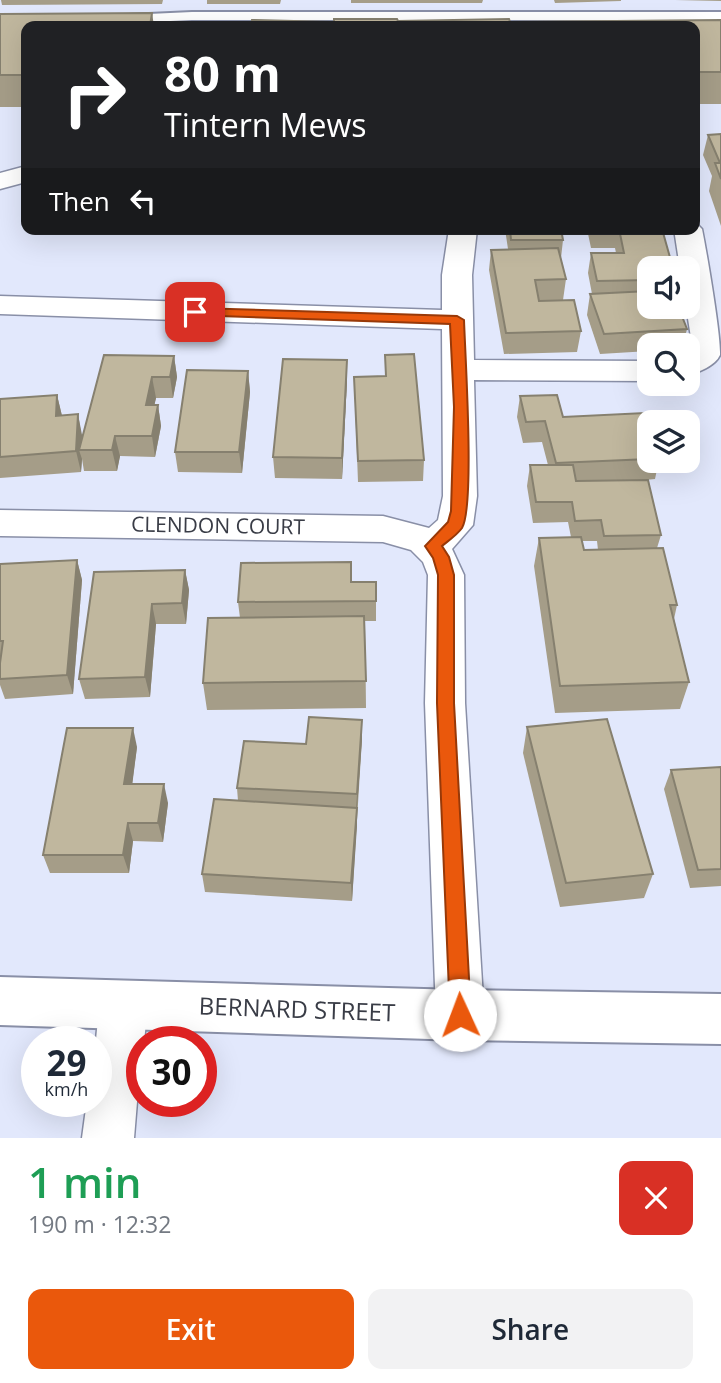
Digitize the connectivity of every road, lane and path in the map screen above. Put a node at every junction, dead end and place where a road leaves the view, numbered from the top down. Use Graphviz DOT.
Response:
graph roads {
  1 [pos="196,0"];
  2 [pos="313,0"];
  3 [pos="520,0"];
  4 [pos="652,0"];
  5 [pos="192,16"];
  6 [pos="311,16"];
  7 [pos="523,16"];
  8 [pos="657,16"];
  9 [pos="721,16"];
  10 [pos="110,20"];
  11 [pos="21,175"];
  12 [pos="0,181"];
  13 [pos="462,235"];
  14 [pos="689,235"];
  15 [pos="0,305"];
  16 [pos="457,320"];
  17 [pos="700,357"];
  18 [pos="460,370"];
  19 [pos="637,371"];
  20 [pos="0,523"];
  21 [pos="433,546"];
  22 [pos="0,1001"];
  23 [pos="124,1005"];
  24 [pos="460,1015"];
  25 [pos="721,1019"];
  26 [pos="108,1138"];
  1 -- 5 [label="lane"];
  2 -- 6 [label="lane"];
  3 -- 7 [label="lane"];
  4 -- 8 [label="lane"];
  5 -- 6 [label="lane"];
  5 -- 10 [label="lane"];
  6 -- 7 [label="lane"];
  7 -- 8 [label="lane"];
  8 -- 9 [label="lane"];
  11 -- 12 [label="street"];
  13 -- 16 [label="street"];
  14 -- 17 [label="street"];
  15 -- 16 [label="street"];
  16 -- 18 [label="street"];
  18 -- 19 [label="street"];
  18 -- 21 [label="street"];
  20 -- 21 [label="street, CLENDON COURT"];
  21 -- 24 [label="street"];
  22 -- 23 [label="street, BERNARD STREET"];
  23 -- 24 [label="street, BERNARD STREET"];
  23 -- 26 [label="street"];
  24 -- 25 [label="street, BERNARD STREET"];
}
